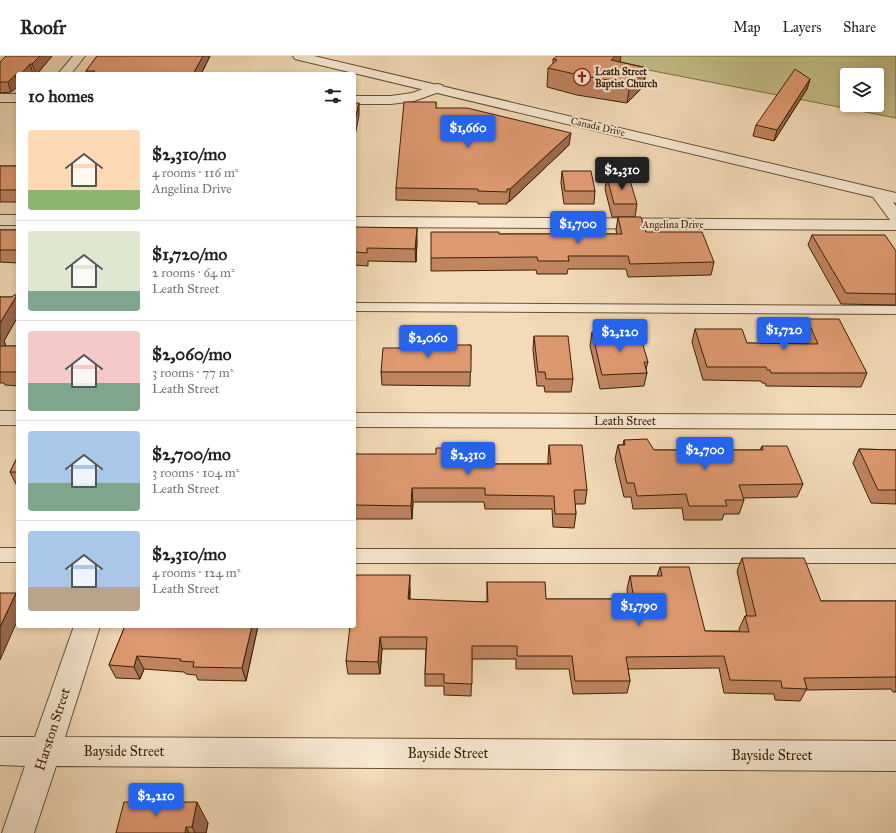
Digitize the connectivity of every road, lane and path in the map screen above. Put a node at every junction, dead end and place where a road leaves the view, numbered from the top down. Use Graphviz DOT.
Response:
graph roads {
  1 [pos="80,56"];
  2 [pos="299,56"];
  3 [pos="66,72"];
  4 [pos="437,88"];
  5 [pos="0,98"];
  6 [pos="16,98"];
  7 [pos="356,100"];
  8 [pos="879,194"];
  9 [pos="896,198"];
  10 [pos="896,217"];
  11 [pos="0,220"];
  12 [pos="16,220"];
  13 [pos="356,222"];
  14 [pos="896,225"];
  15 [pos="356,307"];
  16 [pos="896,310"];
  17 [pos="0,418"];
  18 [pos="16,418"];
  19 [pos="356,420"];
  20 [pos="896,422"];
  21 [pos="0,555"];
  22 [pos="16,555"];
  23 [pos="356,556"];
  24 [pos="896,556"];
  25 [pos="86,628"];
  26 [pos="0,751"];
  27 [pos="45,751"];
  28 [pos="896,756"];
  29 [pos="18,833"];
  1 -- 3 [label="street"];
  2 -- 4 [label="street, Canada Drive"];
  4 -- 7 [label="street"];
  4 -- 8 [label="street, Canada Drive"];
  5 -- 6 [label="street"];
  8 -- 9 [label="street, Canada Drive"];
  8 -- 10 [label="street"];
  11 -- 12 [label="street"];
  13 -- 14 [label="street, Angelina Drive"];
  15 -- 16 [label="lane"];
  17 -- 18 [label="street"];
  19 -- 20 [label="street, Leath Street"];
  21 -- 22 [label="lane"];
  23 -- 24 [label="lane"];
  25 -- 27 [label="street, Harston Street"];
  26 -- 27 [label="street, Bayside Street"];
  27 -- 28 [label="street, Bayside Street"];
  27 -- 29 [label="street, Harston Street"];
}
